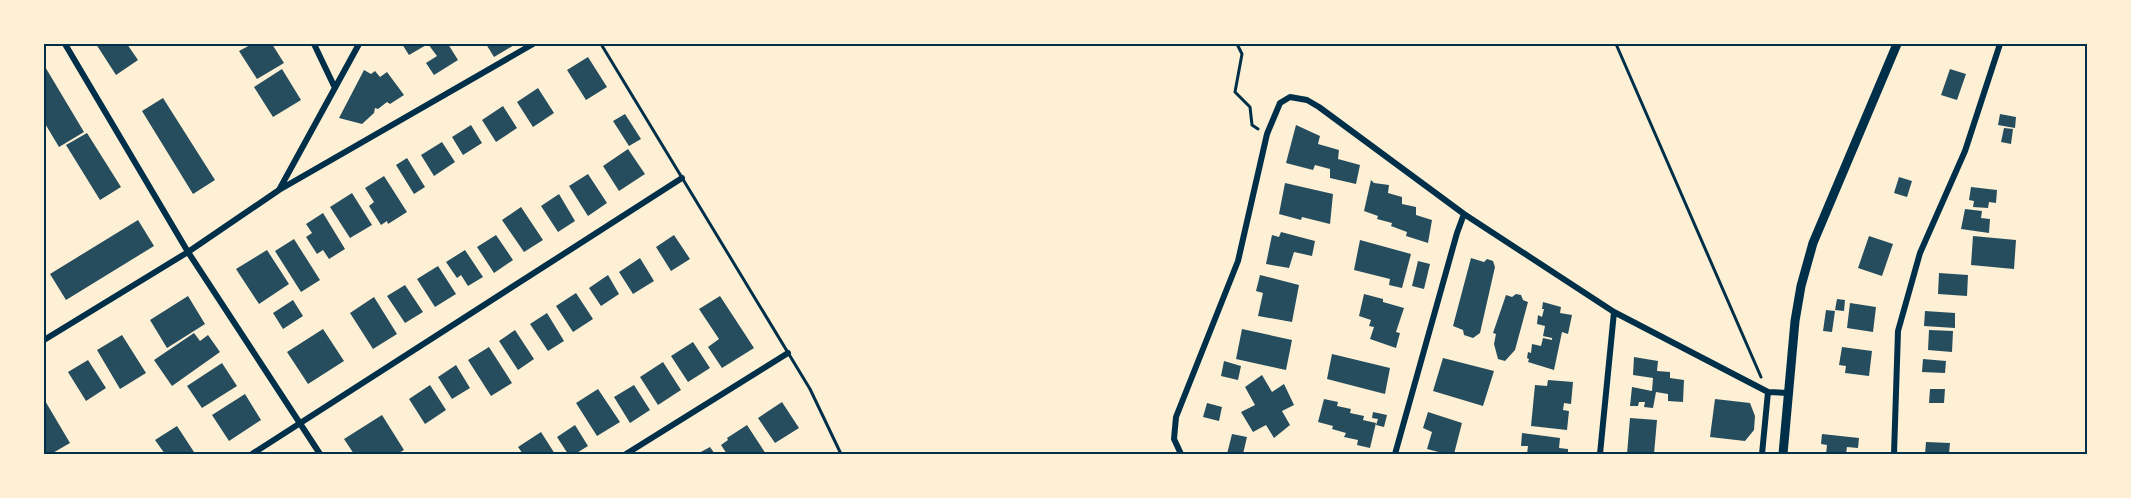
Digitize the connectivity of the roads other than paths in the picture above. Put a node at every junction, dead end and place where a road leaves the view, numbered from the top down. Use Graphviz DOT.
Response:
graph roads {
  1 [pos="65,44"];
  2 [pos="314,44"];
  3 [pos="359,44"];
  4 [pos="533,44"];
  5 [pos="601,44"];
  6 [pos="1897,44"];
  7 [pos="2000,44"];
  8 [pos="335,88"];
  9 [pos="682,178"];
  10 [pos="279,190"];
  11 [pos="1464,214"];
  12 [pos="188,252"];
  13 [pos="1614,312"];
  14 [pos="44,340"];
  15 [pos="788,353"];
  16 [pos="1768,392"];
  17 [pos="1789,393"];
  18 [pos="301,424"];
  19 [pos="252,454"];
  20 [pos="320,454"];
  21 [pos="626,454"];
  22 [pos="841,454"];
  23 [pos="1181,454"];
  24 [pos="1395,454"];
  25 [pos="1600,454"];
  26 [pos="1762,454"];
  27 [pos="1783,454"];
  28 [pos="1894,454"];
  1 -- 12 [label="street"];
  2 -- 8 [label="street"];
  3 -- 8 [label="street"];
  4 -- 10 [label="street"];
  5 -- 9 [label="lane"];
  6 -- 17 [label="main road"];
  7 -- 28 [label="street"];
  8 -- 10 [label="street"];
  9 -- 15 [label="lane"];
  9 -- 18 [label="street"];
  10 -- 12 [label="street"];
  11 -- 13 [label="street"];
  11 -- 23 [label="street"];
  11 -- 24 [label="street"];
  12 -- 14 [label="street"];
  12 -- 18 [label="street"];
  13 -- 16 [label="street"];
  13 -- 25 [label="street"];
  15 -- 21 [label="street"];
  15 -- 22 [label="lane"];
  16 -- 17 [label="street"];
  16 -- 26 [label="street"];
  17 -- 27 [label="main road"];
  18 -- 19 [label="street"];
  18 -- 20 [label="street"];
}
